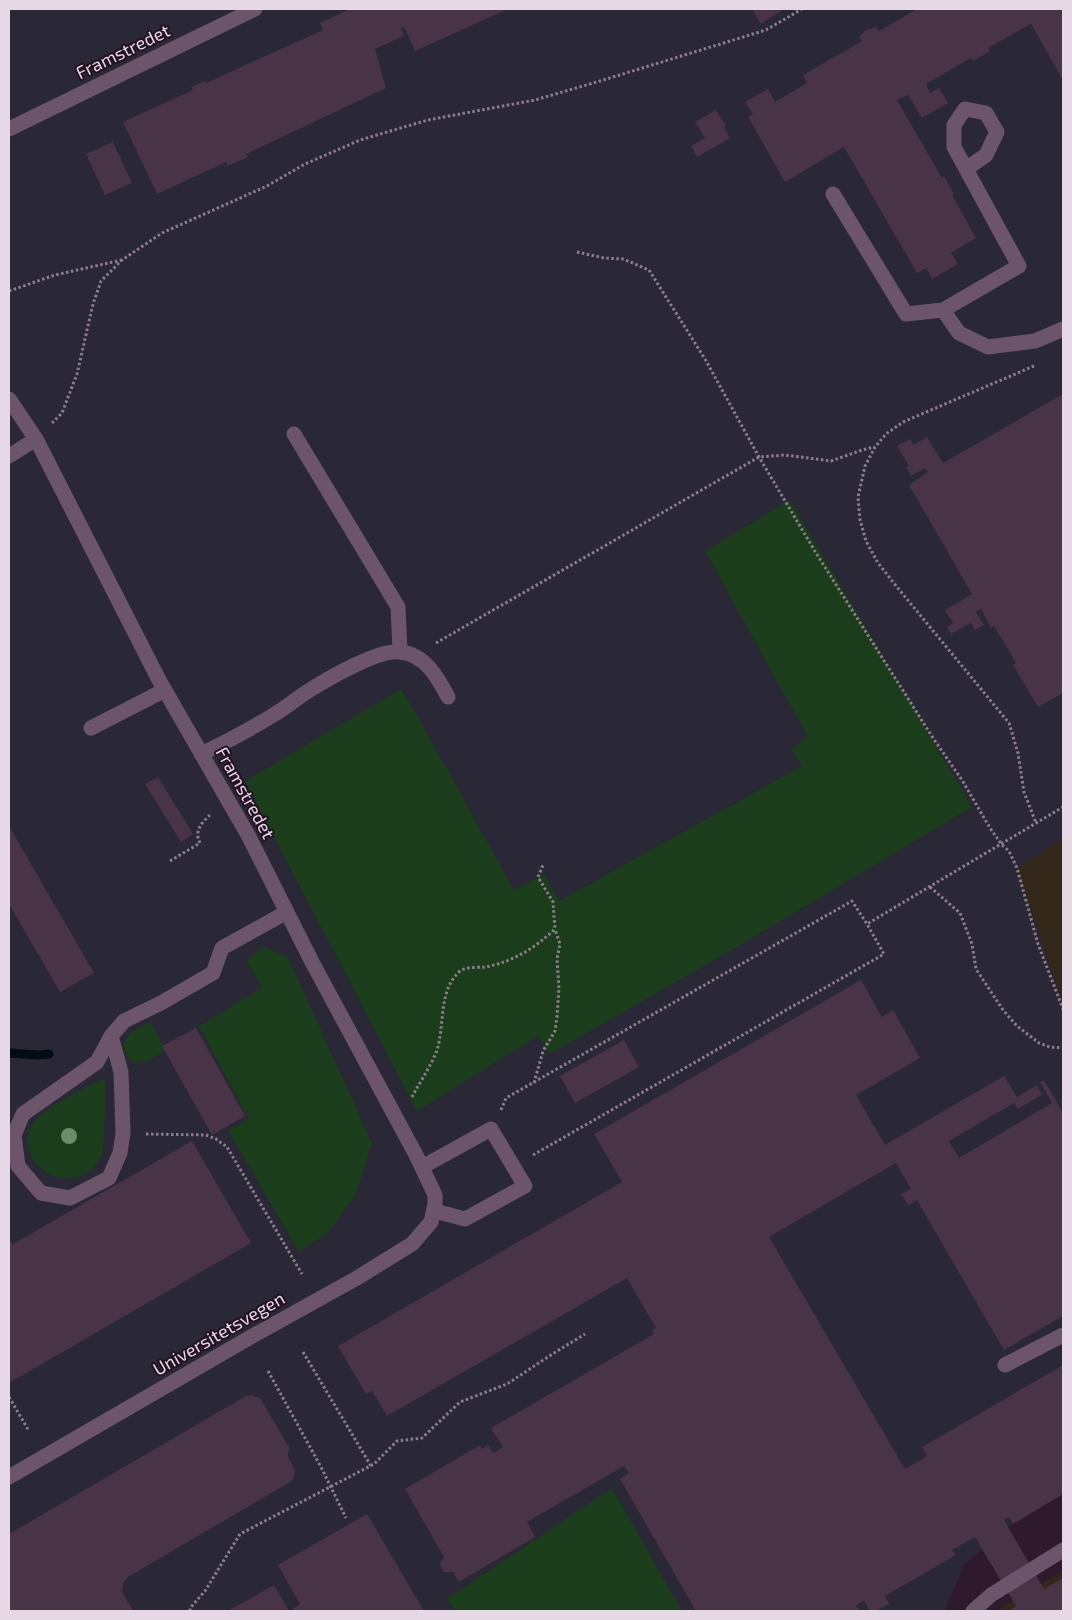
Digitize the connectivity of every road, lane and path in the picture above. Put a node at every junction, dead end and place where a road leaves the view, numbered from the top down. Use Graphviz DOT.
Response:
graph roads {
  1 [pos="255,9"];
  2 [pos="802,9"];
  3 [pos="9,129"];
  4 [pos="966,169"];
  5 [pos="832,194"];
  6 [pos="577,252"];
  7 [pos="122,260"];
  8 [pos="9,291"];
  9 [pos="943,310"];
  10 [pos="1063,329"];
  11 [pos="1037,364"];
  12 [pos="9,399"];
  13 [pos="294,434"];
  14 [pos="36,439"];
  15 [pos="875,447"];
  16 [pos="9,456"];
  17 [pos="759,457"];
  18 [pos="400,651"];
  19 [pos="415,656"];
  20 [pos="165,690"];
  21 [pos="448,697"];
  22 [pos="91,728"];
  23 [pos="201,754"];
  24 [pos="229,802"];
  25 [pos="1063,807"];
  26 [pos="1036,823"];
  27 [pos="1002,845"];
  28 [pos="170,862"];
  29 [pos="543,865"];
  30 [pos="930,887"];
  31 [pos="287,912"];
  32 [pos="867,924"];
  33 [pos="555,929"];
  34 [pos="1063,1008"];
  35 [pos="111,1036"];
  36 [pos="1063,1048"];
  37 [pos="534,1083"];
  38 [pos="398,1122"];
  39 [pos="491,1129"];
  40 [pos="123,1133"];
  41 [pos="513,1166"];
  42 [pos="422,1167"];
  43 [pos="435,1211"];
  44 [pos="302,1274"];
  45 [pos="585,1334"];
  46 [pos="1063,1335"];
  47 [pos="303,1352"];
  48 [pos="1005,1366"];
  49 [pos="268,1371"];
  50 [pos="9,1398"];
  51 [pos="29,1431"];
  52 [pos="371,1466"];
  53 [pos="9,1477"];
  54 [pos="346,1518"];
  55 [pos="1063,1550"];
  56 [pos="190,1611"];
  57 [pos="973,1611"];
  1 -- 3 [label="street, Framstredet"];
  2 -- 7 [label="path"];
  4 -- 9 [label="street"];
  5 -- 9 [label="street"];
  6 -- 17 [label="path"];
  7 -- 8 [label="path"];
  7 -- 14 [label="path"];
  9 -- 10 [label="street"];
  11 -- 15 [label="path"];
  12 -- 14 [label="street, Framstredet"];
  13 -- 18 [label="street"];
  14 -- 16 [label="street"];
  14 -- 20 [label="street, Framstredet"];
  15 -- 17 [label="path"];
  15 -- 26 [label="path"];
  17 -- 19 [label="path"];
  17 -- 27 [label="path"];
  18 -- 19 [label="street"];
  18 -- 23 [label="street"];
  19 -- 21 [label="street"];
  20 -- 22 [label="street"];
  20 -- 23 [label="street, Framstredet"];
  23 -- 24 [label="street, Framstredet"];
  24 -- 28 [label="path"];
  24 -- 31 [label="street, Framstredet"];
  25 -- 26 [label="path"];
  26 -- 27 [label="path"];
  27 -- 30 [label="path"];
  27 -- 34 [label="path"];
  29 -- 33 [label="path"];
  30 -- 32 [label="path"];
  30 -- 36 [label="path"];
  31 -- 35 [label="street"];
  31 -- 38 [label="street, Framstredet"];
  32 -- 37 [label="path"];
  32 -- 41 [label="path"];
  33 -- 37 [label="path"];
  33 -- 38 [label="path"];
  35 -- 40 [label="street"];
  35 -- 40 [label="street"];
  37 -- 39 [label="path"];
  38 -- 42 [label="street, Framstredet"];
  39 -- 41 [label="street"];
  39 -- 42 [label="street"];
  40 -- 44 [label="path"];
  41 -- 43 [label="street"];
  42 -- 43 [label="street, Framstredet"];
  43 -- 53 [label="street, Universitetsvegen"];
  45 -- 52 [label="path"];
  46 -- 48 [label="street"];
  47 -- 52 [label="path"];
  49 -- 54 [label="path"];
  50 -- 51 [label="path"];
  52 -- 56 [label="path"];
  55 -- 57 [label="street"];
}
